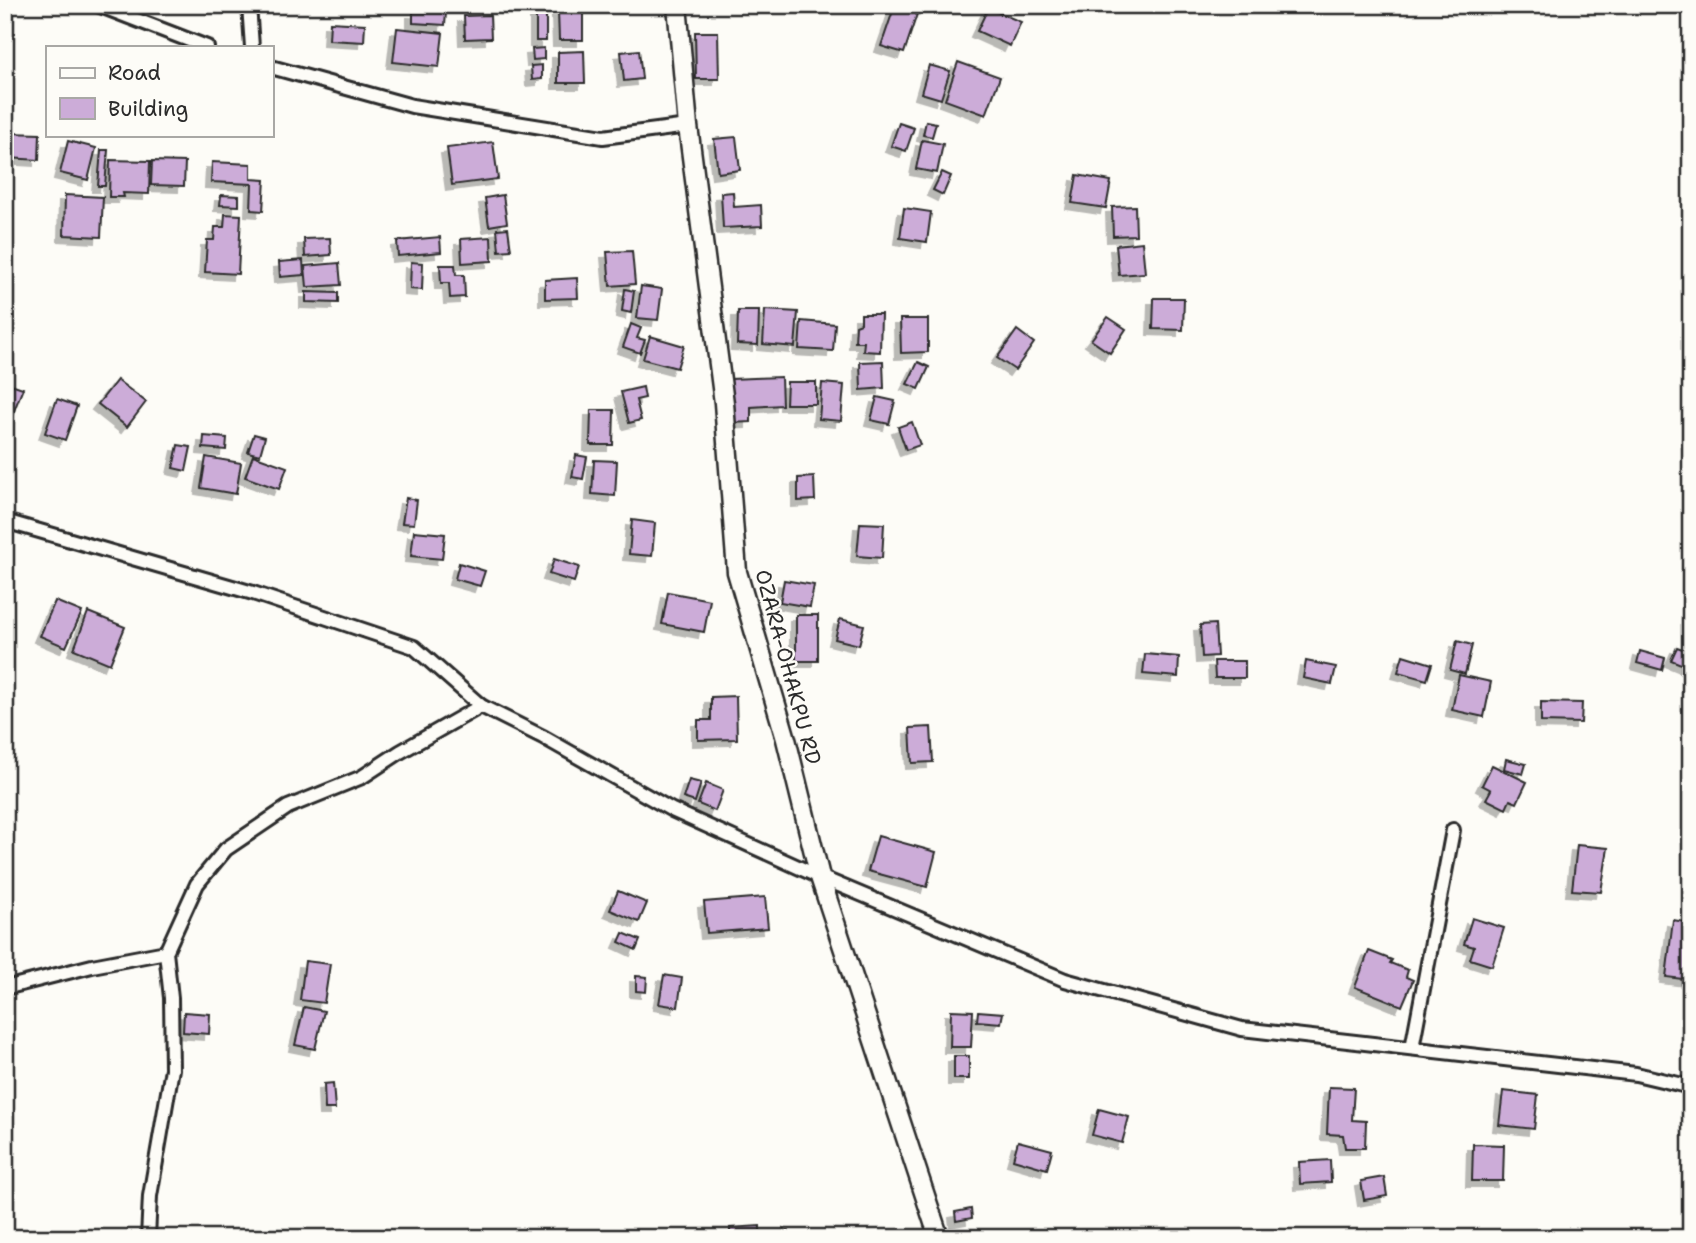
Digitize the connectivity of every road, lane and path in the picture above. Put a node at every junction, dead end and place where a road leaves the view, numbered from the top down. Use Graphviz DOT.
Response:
graph roads {
  1 [pos="98,5"];
  2 [pos="249,5"];
  3 [pos="677,5"];
  4 [pos="204,46"];
  5 [pos="252,46"];
  6 [pos="273,67"];
  7 [pos="688,126"];
  8 [pos="5,521"];
  9 [pos="481,706"];
  10 [pos="1453,830"];
  11 [pos="820,877"];
  12 [pos="166,951"];
  13 [pos="5,988"];
  14 [pos="1412,1048"];
  15 [pos="1691,1087"];
  16 [pos="148,1238"];
  17 [pos="939,1238"];
  1 -- 4 [label="street"];
  2 -- 5 [label="street"];
  3 -- 7 [label="main road, OZARA-OHAKPU RD"];
  6 -- 7 [label="street"];
  7 -- 11 [label="main road, OZARA-OHAKPU RD"];
  8 -- 9 [label="street"];
  9 -- 11 [label="street"];
  9 -- 12 [label="street"];
  10 -- 14 [label="street"];
  11 -- 14 [label="street"];
  11 -- 17 [label="main road, OZARA-OHAKPU RD"];
  12 -- 13 [label="street"];
  12 -- 16 [label="street"];
  14 -- 15 [label="street"];
}
